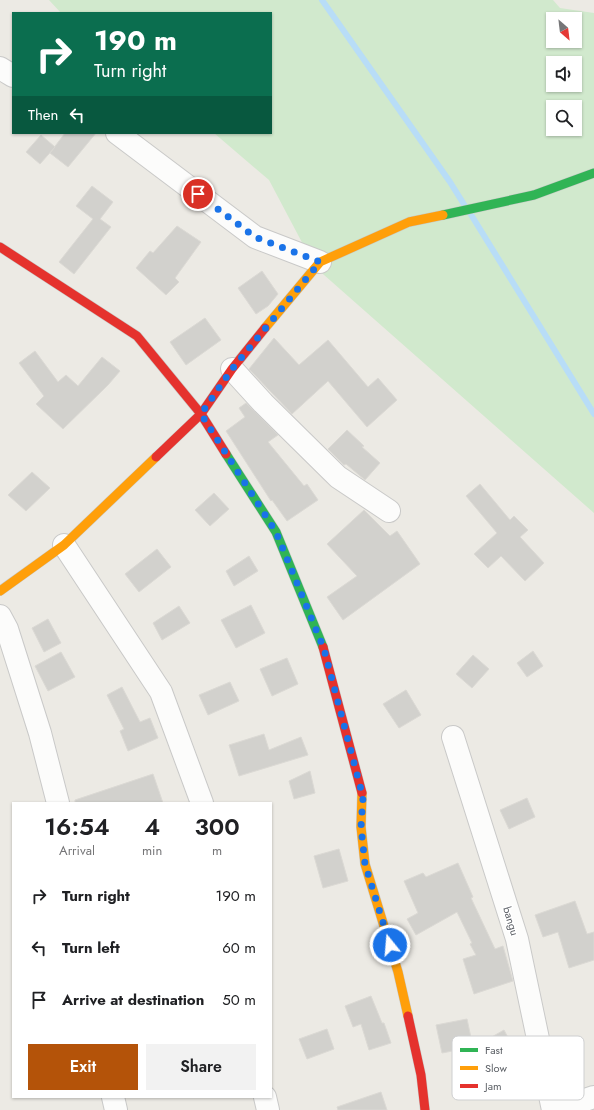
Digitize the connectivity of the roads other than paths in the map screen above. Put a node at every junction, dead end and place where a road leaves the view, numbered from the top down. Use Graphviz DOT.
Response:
graph roads {
  1 [pos="0,68"];
  2 [pos="12,75"];
  3 [pos="118,134"];
  4 [pos="594,173"];
  5 [pos="0,247"];
  6 [pos="320,262"];
  7 [pos="232,369"];
  8 [pos="201,414"];
  9 [pos="389,511"];
  10 [pos="64,545"];
  11 [pos="0,591"];
  12 [pos="0,616"];
  13 [pos="453,737"];
  14 [pos="58,802"];
  15 [pos="202,802"];
  16 [pos="538,1036"];
  17 [pos="594,1097"];
  18 [pos="113,1098"];
  19 [pos="265,1098"];
  20 [pos="552,1100"];
  21 [pos="116,1110"];
  22 [pos="268,1110"];
  23 [pos="424,1110"];
  24 [pos="554,1110"];
  1 -- 2 [label="street"];
  3 -- 6 [label="street"];
  4 -- 6 [label="street"];
  5 -- 8 [label="street"];
  6 -- 7 [label="street"];
  7 -- 8 [label="street"];
  7 -- 9 [label="street"];
  8 -- 10 [label="street"];
  8 -- 23 [label="street"];
  10 -- 11 [label="street"];
  10 -- 15 [label="street"];
  12 -- 14 [label="street"];
  13 -- 16 [label="street, bangu"];
  17 -- 24 [label="street"];
  18 -- 21 [label="street"];
  19 -- 22 [label="street"];
  20 -- 24 [label="street, bangu"];
}
